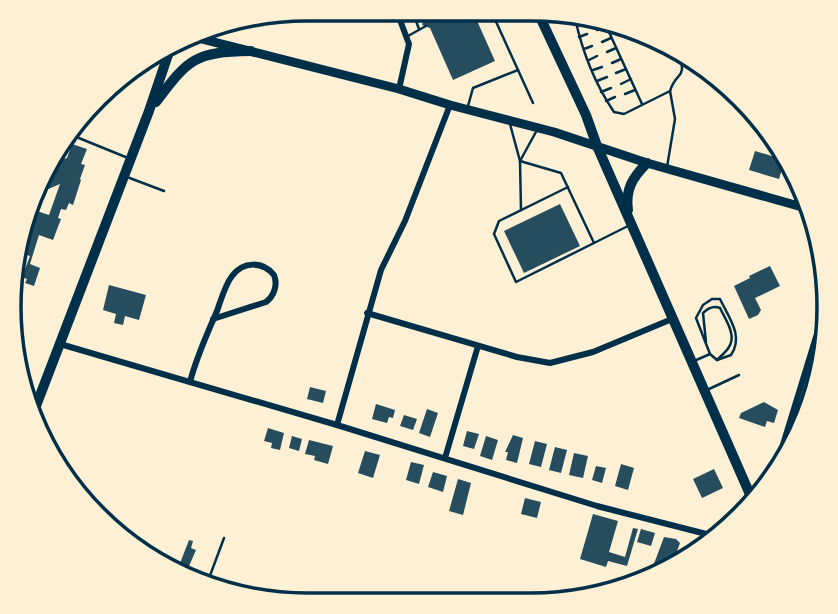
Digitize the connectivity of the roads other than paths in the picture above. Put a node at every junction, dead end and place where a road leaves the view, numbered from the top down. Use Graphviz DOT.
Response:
graph roads {
  1 [pos="401,21"];
  2 [pos="416,21"];
  3 [pos="496,21"];
  4 [pos="543,22"];
  5 [pos="576,24"];
  6 [pos="425,26"];
  7 [pos="419,29"];
  8 [pos="608,32"];
  9 [pos="587,34"];
  10 [pos="408,36"];
  11 [pos="579,37"];
  12 [pos="611,38"];
  13 [pos="206,40"];
  14 [pos="602,42"];
  15 [pos="592,46"];
  16 [pos="616,48"];
  17 [pos="584,49"];
  18 [pos="251,51"];
  19 [pos="607,52"];
  20 [pos="167,57"];
  21 [pos="597,57"];
  22 [pos="621,59"];
  23 [pos="589,60"];
  24 [pos="612,63"];
  25 [pos="680,63"];
  26 [pos="602,67"];
  27 [pos="626,69"];
  28 [pos="518,70"];
  29 [pos="593,70"];
  30 [pos="616,73"];
  31 [pos="607,77"];
  32 [pos="631,79"];
  33 [pos="597,81"];
  34 [pos="621,83"];
  35 [pos="611,88"];
  36 [pos="399,89"];
  37 [pos="635,90"];
  38 [pos="670,91"];
  39 [pos="601,92"];
  40 [pos="625,94"];
  41 [pos="615,97"];
  42 [pos="606,101"];
  43 [pos="533,103"];
  44 [pos="642,104"];
  45 [pos="450,105"];
  46 [pos="467,110"];
  47 [pos="149,111"];
  48 [pos="509,121"];
  49 [pos="538,128"];
  50 [pos="77,137"];
  51 [pos="597,146"];
  52 [pos="131,159"];
  53 [pos="520,161"];
  54 [pos="647,163"];
  55 [pos="667,167"];
  56 [pos="124,176"];
  57 [pos="568,187"];
  58 [pos="164,191"];
  59 [pos="797,206"];
  60 [pos="521,210"];
  61 [pos="630,223"];
  62 [pos="594,243"];
  63 [pos="367,313"];
  64 [pos="672,318"];
  65 [pos="213,319"];
  66 [pos="815,339"];
  67 [pos="60,344"];
  68 [pos="706,344"];
  69 [pos="478,346"];
  70 [pos="710,355"];
  71 [pos="717,360"];
  72 [pos="691,362"];
  73 [pos="808,363"];
  74 [pos="812,364"];
  75 [pos="740,375"];
  76 [pos="190,382"];
  77 [pos="704,392"];
  78 [pos="37,402"];
  79 [pos="337,425"];
  80 [pos="785,439"];
  81 [pos="445,458"];
  82 [pos="749,492"];
  83 [pos="705,534"];
  84 [pos="224,538"];
  85 [pos="210,576"];
  1 -- 10 [label="street"];
  2 -- 7 [label="lane"];
  3 -- 28 [label="lane"];
  4 -- 51 [label="main road"];
  5 -- 11 [label="lane"];
  6 -- 7 [label="lane"];
  7 -- 10 [label="lane"];
  8 -- 12 [label="lane"];
  9 -- 11 [label="lane"];
  10 -- 36 [label="street"];
  11 -- 17 [label="lane"];
  12 -- 14 [label="lane"];
  12 -- 16 [label="lane"];
  13 -- 18 [label="main road"];
  15 -- 17 [label="lane"];
  16 -- 19 [label="lane"];
  16 -- 22 [label="lane"];
  17 -- 23 [label="lane"];
  18 -- 36 [label="main road"];
  18 -- 47 [label="main road"];
  20 -- 47 [label="main road"];
  21 -- 23 [label="lane"];
  22 -- 24 [label="lane"];
  22 -- 27 [label="lane"];
  23 -- 29 [label="lane"];
  25 -- 38 [label="lane"];
  26 -- 29 [label="lane"];
  27 -- 30 [label="lane"];
  27 -- 32 [label="lane"];
  28 -- 43 [label="lane"];
  28 -- 46 [label="lane"];
  29 -- 33 [label="lane"];
  31 -- 33 [label="lane"];
  32 -- 34 [label="lane"];
  32 -- 37 [label="lane"];
  33 -- 39 [label="lane"];
  35 -- 39 [label="lane"];
  36 -- 45 [label="main road"];
  37 -- 40 [label="lane"];
  37 -- 44 [label="lane"];
  38 -- 44 [label="lane"];
  38 -- 55 [label="lane"];
  39 -- 42 [label="lane"];
  41 -- 42 [label="lane"];
  42 -- 44 [label="lane"];
  45 -- 46 [label="main road"];
  45 -- 63 [label="street"];
  46 -- 48 [label="main road"];
  47 -- 52 [label="main road"];
  48 -- 49 [label="main road"];
  48 -- 53 [label="lane"];
  49 -- 51 [label="main road"];
  49 -- 53 [label="lane"];
  50 -- 52 [label="lane"];
  51 -- 54 [label="main road"];
  51 -- 61 [label="main road"];
  52 -- 56 [label="main road"];
  53 -- 57 [label="lane"];
  53 -- 60 [label="lane"];
  54 -- 55 [label="main road"];
  54 -- 61 [label="main road"];
  55 -- 59 [label="main road"];
  56 -- 58 [label="lane"];
  56 -- 67 [label="main road"];
  57 -- 60 [label="lane"];
  57 -- 62 [label="lane"];
  60 -- 62 [label="lane"];
  61 -- 62 [label="lane"];
  61 -- 64 [label="main road"];
  63 -- 69 [label="street"];
  63 -- 79 [label="street"];
  64 -- 69 [label="street"];
  64 -- 72 [label="main road"];
  65 -- 65 [label="street"];
  65 -- 76 [label="street"];
  66 -- 73 [label="street"];
  67 -- 76 [label="street"];
  67 -- 78 [label="main road"];
  68 -- 70 [label="lane"];
  68 -- 71 [label="lane"];
  68 -- 71 [label="lane"];
  69 -- 81 [label="street"];
  70 -- 71 [label="lane"];
  70 -- 72 [label="lane"];
  72 -- 77 [label="main road"];
  73 -- 74 [label="street"];
  73 -- 80 [label="street"];
  75 -- 77 [label="lane"];
  76 -- 79 [label="street"];
  77 -- 82 [label="main road"];
  79 -- 81 [label="street"];
  81 -- 83 [label="street"];
  84 -- 85 [label="lane"];
}
